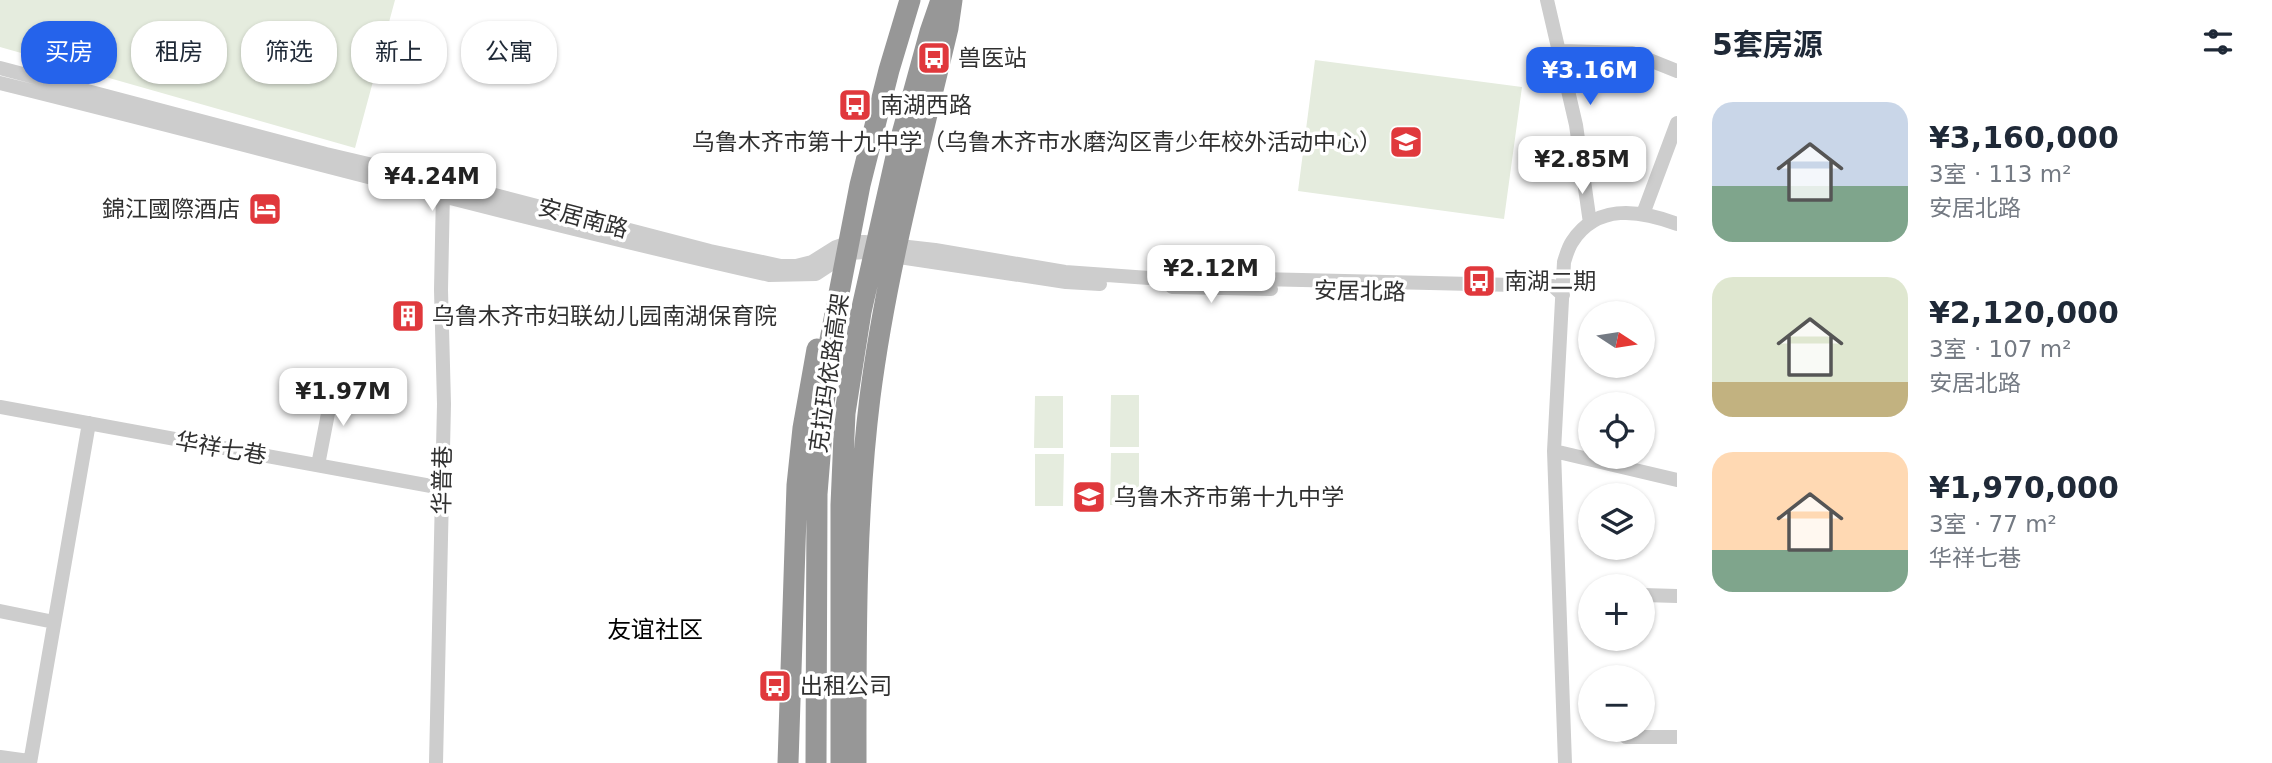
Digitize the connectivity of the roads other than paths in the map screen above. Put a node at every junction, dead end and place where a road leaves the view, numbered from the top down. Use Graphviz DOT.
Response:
graph roads {
  1 [pos="904,0"];
  2 [pos="910,0"];
  3 [pos="941,0"];
  4 [pos="952,0"];
  5 [pos="1547,0"];
  6 [pos="1561,51"];
  7 [pos="0,68"];
  8 [pos="889,70"];
  9 [pos="1677,71"];
  10 [pos="0,83"];
  11 [pos="1677,123"];
  12 [pos="445,182"];
  13 [pos="860,185"];
  14 [pos="442,197"];
  15 [pos="1644,211"];
  16 [pos="1677,214"];
  17 [pos="1589,217"];
  18 [pos="1677,224"];
  19 [pos="872,248"];
  20 [pos="1558,290"];
  21 [pos="0,407"];
  22 [pos="379,407"];
  23 [pos="89,424"];
  24 [pos="1554,451"];
  25 [pos="318,466"];
  26 [pos="1677,480"];
  27 [pos="442,488"];
  28 [pos="1655,595"];
  29 [pos="1677,596"];
  30 [pos="0,611"];
  31 [pos="54,622"];
  32 [pos="1655,737"];
  33 [pos="1677,737"];
  34 [pos="0,757"];
  35 [pos="29,762"];
  36 [pos="436,763"];
  37 [pos="788,763"];
  38 [pos="816,763"];
  39 [pos="841,763"];
  40 [pos="856,763"];
  41 [pos="1565,763"];
  1 -- 8 [label="highway"];
  2 -- 8 [label="highway, 克拉玛依路高架"];
  3 -- 39 [label="highway, 克拉玛依路高架"];
  4 -- 40 [label="highway"];
  5 -- 6 [label="street"];
  6 -- 9 [label="street"];
  6 -- 17 [label="street"];
  7 -- 12 [label="street, 安居南路"];
  8 -- 13 [label="highway, 克拉玛依路高架"];
  10 -- 14 [label="street, 安居南路"];
  11 -- 15 [label="street"];
  12 -- 14 [label="street, 华普巷"];
  12 -- 19 [label="street, 安居南路"];
  13 -- 37 [label="highway"];
  13 -- 38 [label="highway, 克拉玛依路高架"];
  14 -- 19 [label="street, 安居南路"];
  14 -- 27 [label="street, 华普巷"];
  15 -- 16 [label="street"];
  15 -- 17 [label="street"];
  15 -- 18 [label="street"];
  17 -- 20 [label="street"];
  19 -- 20 [label="street, 安居北路"];
  20 -- 24 [label="street"];
  21 -- 23 [label="street, 华祥七巷"];
  22 -- 25 [label="street"];
  23 -- 25 [label="street, 华祥七巷"];
  23 -- 31 [label="street"];
  24 -- 26 [label="street"];
  24 -- 41 [label="street"];
  25 -- 27 [label="street, 华祥七巷"];
  27 -- 36 [label="street, 华普巷"];
  28 -- 29 [label="street"];
  30 -- 31 [label="street"];
  31 -- 35 [label="street"];
  32 -- 33 [label="street"];
  34 -- 35 [label="street"];
}
